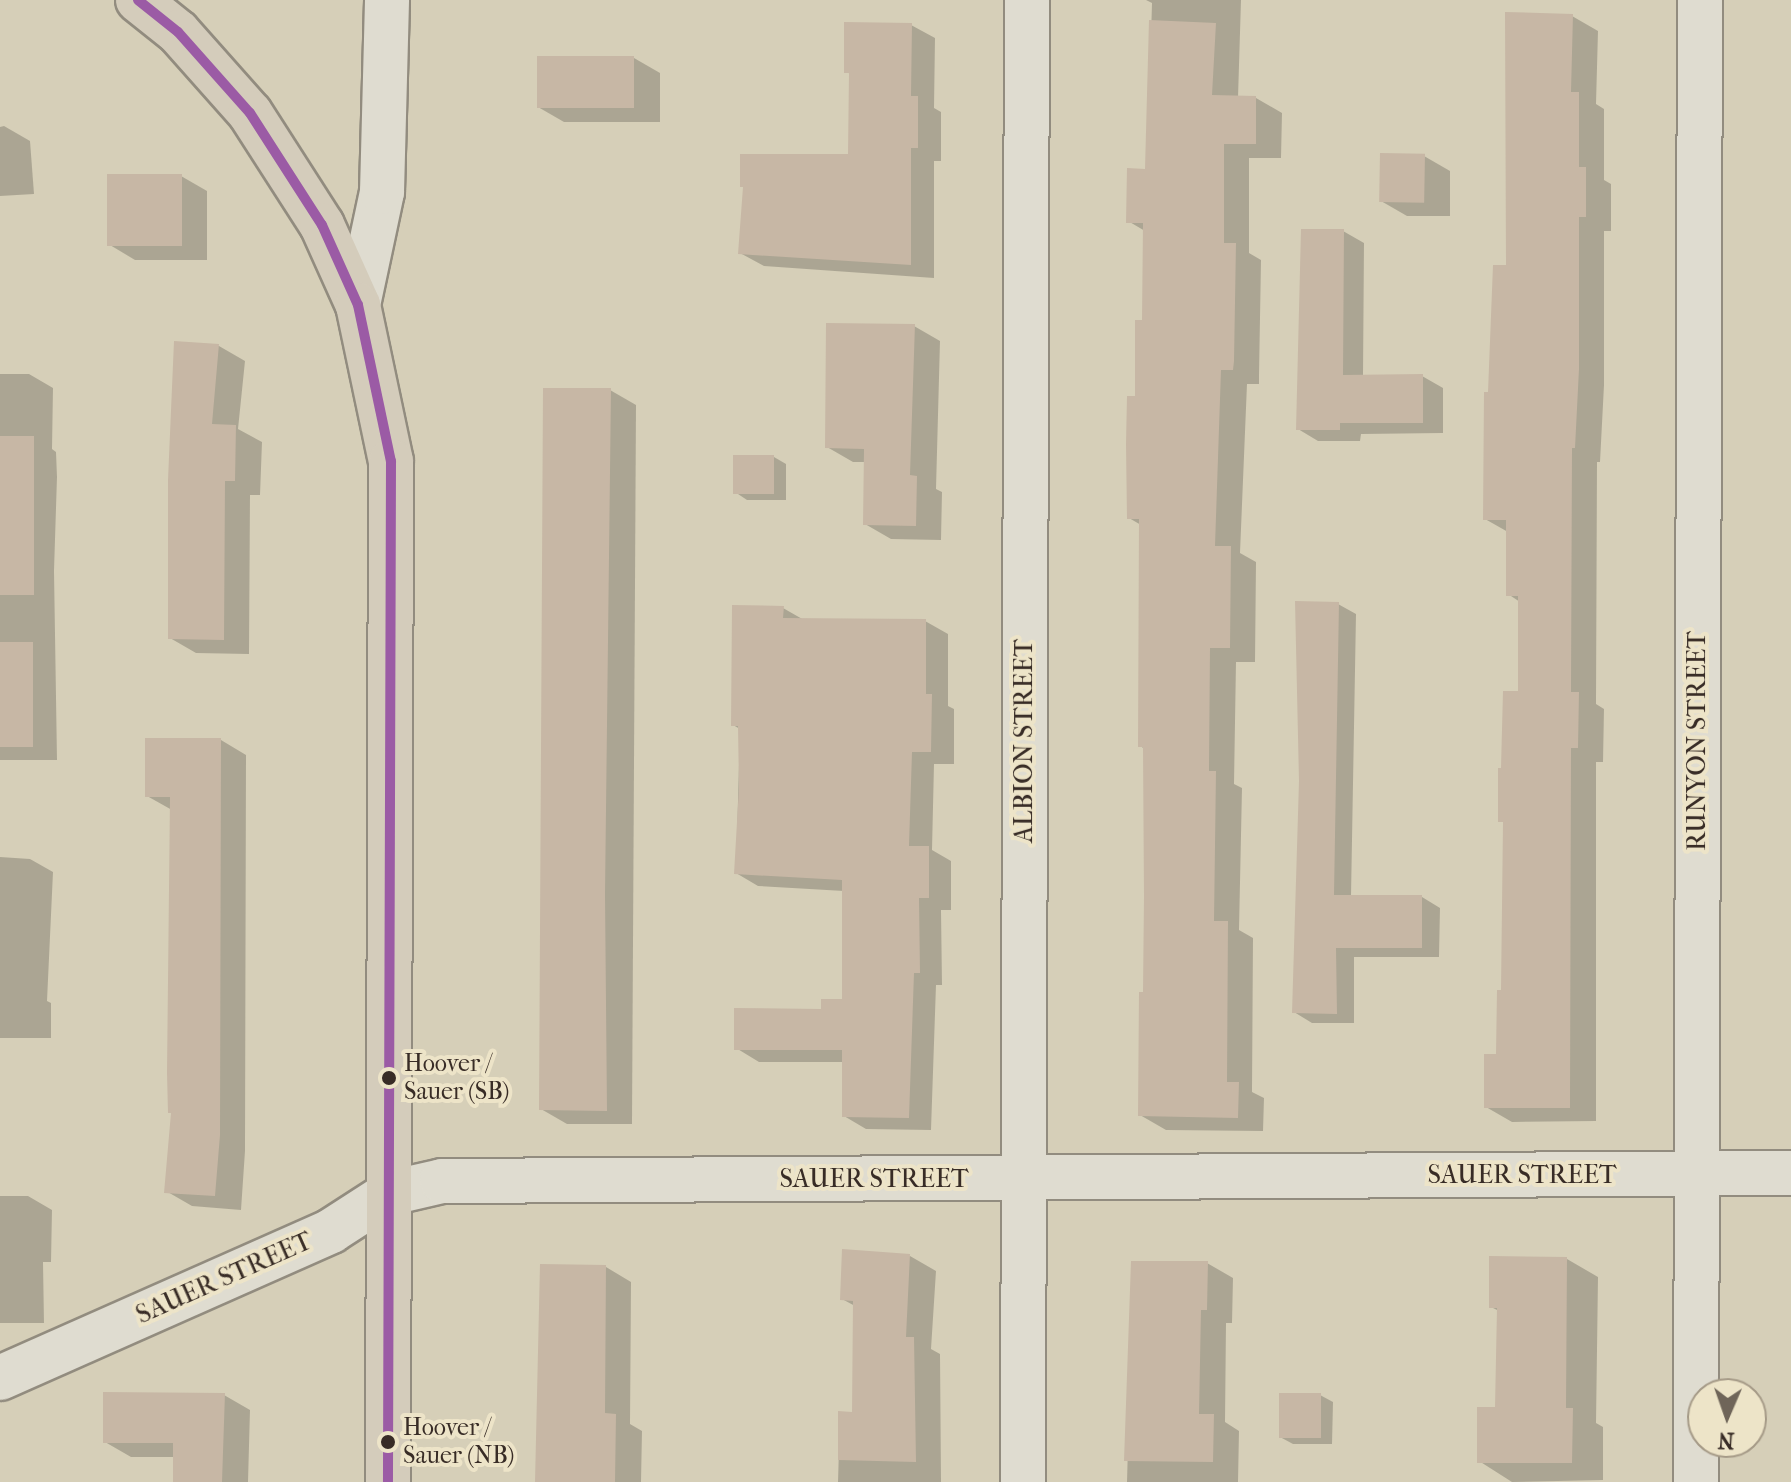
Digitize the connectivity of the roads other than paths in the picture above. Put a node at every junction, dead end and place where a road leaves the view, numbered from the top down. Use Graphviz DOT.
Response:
graph roads {
  1 [pos="138,0"];
  2 [pos="387,0"];
  3 [pos="1027,0"];
  4 [pos="1700,0"];
  5 [pos="358,305"];
  6 [pos="1791,1173"];
  7 [pos="1695,1174"];
  8 [pos="1022,1179"];
  9 [pos="390,1193"];
  10 [pos="0,1378"];
  11 [pos="388,1482"];
  12 [pos="1023,1482"];
  13 [pos="1696,1482"];
  1 -- 5 [label="main road"];
  2 -- 5 [label="street"];
  3 -- 8 [label="street, ALBION STREET"];
  4 -- 7 [label="street, RUNYON STREET"];
  5 -- 9 [label="main road"];
  6 -- 7 [label="street, SAUER STREET"];
  7 -- 8 [label="street, SAUER STREET"];
  7 -- 13 [label="street, RUNYON STREET"];
  8 -- 9 [label="street, SAUER STREET"];
  8 -- 12 [label="street, ALBION STREET"];
  9 -- 10 [label="street, SAUER STREET"];
  9 -- 11 [label="main road"];
}
